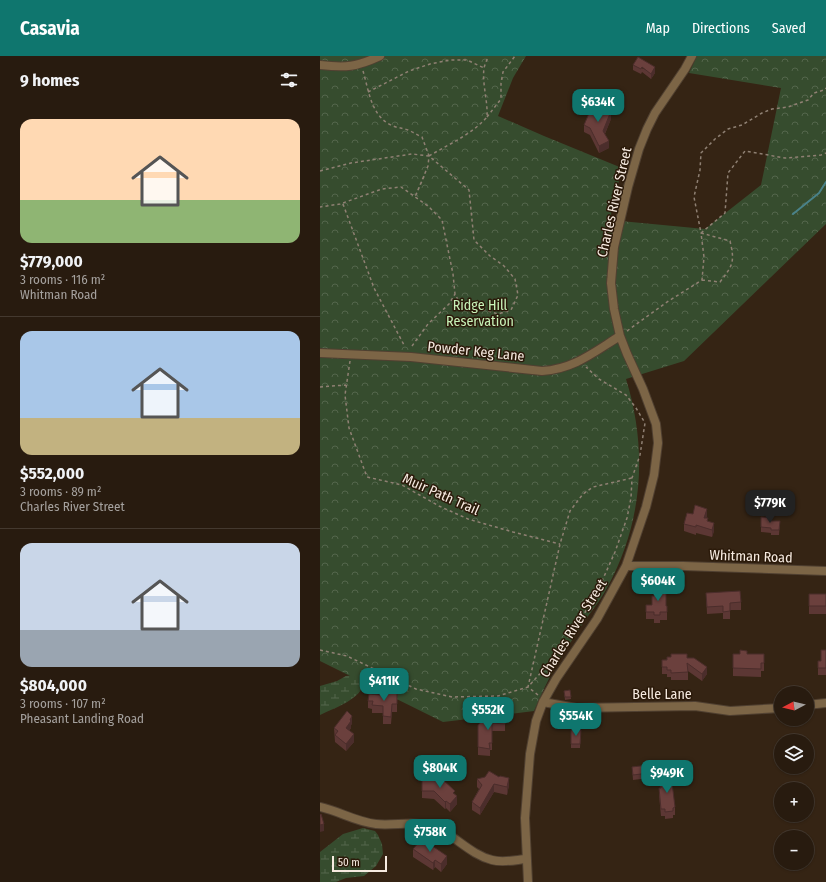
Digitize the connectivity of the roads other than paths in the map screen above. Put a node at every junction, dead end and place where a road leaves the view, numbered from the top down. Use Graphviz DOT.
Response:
graph roads {
  1 [pos="380,56"];
  2 [pos="692,56"];
  3 [pos="320,65"];
  4 [pos="620,336"];
  5 [pos="320,354"];
  6 [pos="626,566"];
  7 [pos="826,571"];
  8 [pos="543,703"];
  9 [pos="826,703"];
  10 [pos="814,704"];
  11 [pos="774,708"];
  12 [pos="320,807"];
  13 [pos="526,859"];
  14 [pos="528,882"];
  1 -- 3 [label="street"];
  2 -- 4 [label="street, Charles River Street"];
  4 -- 5 [label="street, Powder Keg Lane"];
  4 -- 6 [label="street, Charles River Street"];
  6 -- 7 [label="street, Whitman Road"];
  6 -- 8 [label="street, Charles River Street"];
  8 -- 11 [label="street, Belle Lane"];
  8 -- 13 [label="street, Charles River Street"];
  9 -- 10 [label="street"];
  12 -- 13 [label="street"];
  13 -- 14 [label="street, Charles River Street"];
}
